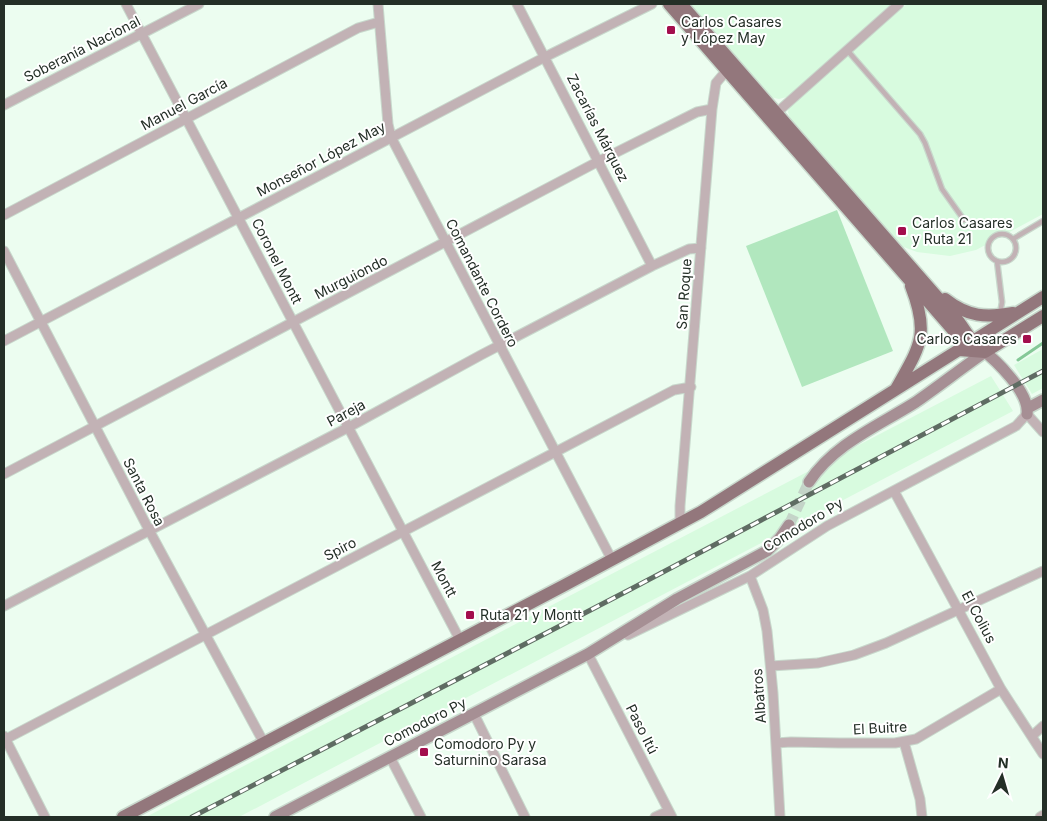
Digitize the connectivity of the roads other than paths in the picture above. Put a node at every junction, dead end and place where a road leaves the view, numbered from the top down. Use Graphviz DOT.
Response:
graph roads {
  1 [pos="126,4"];
  2 [pos="199,4"];
  3 [pos="378,4"];
  4 [pos="518,4"];
  5 [pos="652,4"];
  6 [pos="669,4"];
  7 [pos="681,4"];
  8 [pos="898,4"];
  9 [pos="379,22"];
  10 [pos="142,34"];
  11 [pos="846,49"];
  12 [pos="545,57"];
  13 [pos="727,70"];
  14 [pos="4,105"];
  15 [pos="712,109"];
  16 [pos="773,116"];
  17 [pos="187,118"];
  18 [pos="391,137"];
  19 [pos="599,161"];
  20 [pos="4,215"];
  21 [pos="239,217"];
  22 [pos="964,220"];
  23 [pos="1043,221"];
  24 [pos="1013,238"];
  25 [pos="446,243"];
  26 [pos="701,248"];
  27 [pos="4,251"];
  28 [pos="997,261"];
  29 [pos="652,266"];
  30 [pos="912,276"];
  31 [pos="1043,297"];
  32 [pos="1021,311"];
  33 [pos="999,315"];
  34 [pos="1043,316"];
  35 [pos="40,322"];
  36 [pos="293,322"];
  37 [pos="4,340"];
  38 [pos="972,342"];
  39 [pos="499,346"];
  40 [pos="959,350"];
  41 [pos="984,352"];
  42 [pos="691,387"];
  43 [pos="895,391"];
  44 [pos="1043,400"];
  45 [pos="1028,411"];
  46 [pos="95,426"];
  47 [pos="350,427"];
  48 [pos="1043,432"];
  49 [pos="555,452"];
  50 [pos="4,474"];
  51 [pos="809,482"];
  52 [pos="894,491"];
  53 [pos="680,523"];
  54 [pos="789,525"];
  55 [pos="149,530"];
  56 [pos="404,531"];
  57 [pos="612,560"];
  58 [pos="1043,571"];
  59 [pos="750,576"];
  60 [pos="4,606"];
  61 [pos="959,610"];
  62 [pos="206,634"];
  63 [pos="460,640"];
  64 [pos="588,654"];
  65 [pos="770,666"];
  66 [pos="1001,689"];
  67 [pos="474,714"];
  68 [pos="1043,726"];
  69 [pos="1032,736"];
  70 [pos="4,738"];
  71 [pos="904,742"];
  72 [pos="264,743"];
  73 [pos="776,743"];
  74 [pos="1043,754"];
  75 [pos="390,757"];
  76 [pos="288,814"];
  77 [pos="670,814"];
  78 [pos="45,817"];
  79 [pos="122,817"];
  80 [pos="275,817"];
  81 [pos="421,817"];
  82 [pos="525,817"];
  83 [pos="656,817"];
  84 [pos="780,817"];
  85 [pos="920,817"];
  1 -- 10 [label="street, Coronel Montt"];
  2 -- 10 [label="street, Soberanía Nacional"];
  3 -- 9 [label="street, Comandante Cordero"];
  4 -- 12 [label="street, Zacarías Márquez"];
  5 -- 12 [label="street, Monseñor López May"];
  6 -- 13 [label="main road"];
  7 -- 16 [label="main road"];
  8 -- 11 [label="street"];
  9 -- 17 [label="street, Manuel García"];
  9 -- 18 [label="street, Comandante Cordero"];
  10 -- 14 [label="street, Soberanía Nacional"];
  10 -- 17 [label="street, Coronel Montt"];
  11 -- 16 [label="street"];
  11 -- 22 [label="lane"];
  12 -- 18 [label="street, Monseñor López May"];
  12 -- 19 [label="street, Zacarías Márquez"];
  13 -- 15 [label="street, San Roque"];
  13 -- 16 [label="main road"];
  15 -- 19 [label="street, Murguiondo"];
  15 -- 26 [label="street, San Roque"];
  16 -- 30 [label="main road"];
  17 -- 20 [label="street, Manuel García"];
  17 -- 21 [label="street, Coronel Montt"];
  18 -- 21 [label="street, Monseñor López May"];
  18 -- 25 [label="street, Comandante Cordero"];
  19 -- 25 [label="street, Murguiondo"];
  19 -- 29 [label="street, Zacarías Márquez"];
  21 -- 35 [label="street, Monseñor López May"];
  21 -- 36 [label="street, Coronel Montt"];
  23 -- 24 [label="lane"];
  24 -- 28 [label="lane"];
  24 -- 28 [label="lane"];
  25 -- 36 [label="street, Murguiondo"];
  25 -- 39 [label="street, Comandante Cordero"];
  26 -- 29 [label="street, Pareja"];
  26 -- 42 [label="street, San Roque"];
  27 -- 35 [label="street, Santa Rosa"];
  28 -- 33 [label="lane"];
  29 -- 39 [label="street, Pareja"];
  30 -- 33 [label="main road"];
  30 -- 38 [label="main road"];
  30 -- 43 [label="main road"];
  31 -- 32 [label="main road"];
  32 -- 33 [label="main road"];
  32 -- 38 [label="main road"];
  34 -- 41 [label="main road"];
  35 -- 37 [label="street, Monseñor López May"];
  35 -- 46 [label="street, Santa Rosa"];
  36 -- 46 [label="street, Murguiondo"];
  36 -- 47 [label="street, Coronel Montt"];
  38 -- 40 [label="main road"];
  38 -- 41 [label="main road"];
  39 -- 47 [label="street, Pareja"];
  39 -- 49 [label="street, Comandante Cordero"];
  40 -- 41 [label="main road"];
  40 -- 43 [label="main road"];
  41 -- 45 [label="main road"];
  41 -- 51 [label="main road"];
  42 -- 49 [label="street, Spiro"];
  42 -- 53 [label="street, San Roque"];
  43 -- 53 [label="main road"];
  44 -- 45 [label="main road, Comodoro Py"];
  45 -- 48 [label="street"];
  45 -- 52 [label="street, Comodoro Py"];
  46 -- 50 [label="street, Murguiondo"];
  46 -- 55 [label="street, Santa Rosa"];
  47 -- 55 [label="street, Pareja"];
  47 -- 56 [label="street, Coronel Montt"];
  49 -- 56 [label="street, Spiro"];
  49 -- 57 [label="street, Comandante Cordero"];
  52 -- 59 [label="street, Comodoro Py"];
  52 -- 61 [label="street, El Colius"];
  53 -- 57 [label="main road"];
  54 -- 64 [label="main road, Comodoro Py"];
  55 -- 60 [label="street, Pareja"];
  55 -- 62 [label="street, Santa Rosa"];
  56 -- 62 [label="street, Spiro"];
  56 -- 63 [label="street, Montt"];
  57 -- 63 [label="main road"];
  58 -- 61 [label="street"];
  59 -- 64 [label="street, Comodoro Py"];
  59 -- 65 [label="street, Albatros"];
  61 -- 65 [label="street"];
  61 -- 66 [label="street, El Colius"];
  62 -- 70 [label="street, Spiro"];
  62 -- 72 [label="street, Santa Rosa"];
  63 -- 72 [label="main road"];
  64 -- 67 [label="main road, Comodoro Py"];
  64 -- 77 [label="street, Paso Itú"];
  65 -- 73 [label="street, Albatros"];
  66 -- 69 [label="street, El Colius"];
  66 -- 71 [label="street, El Buitre"];
  67 -- 75 [label="main road, Comodoro Py"];
  67 -- 82 [label="street"];
  68 -- 69 [label="street"];
  69 -- 74 [label="street, El Colius"];
  70 -- 78 [label="street"];
  71 -- 73 [label="street, El Buitre"];
  71 -- 85 [label="street"];
  72 -- 79 [label="main road"];
  73 -- 84 [label="street, Albatros"];
  75 -- 76 [label="main road, Comodoro Py"];
  75 -- 81 [label="street"];
  76 -- 80 [label="main road, Comodoro Py"];
  77 -- 83 [label="street"];
}
